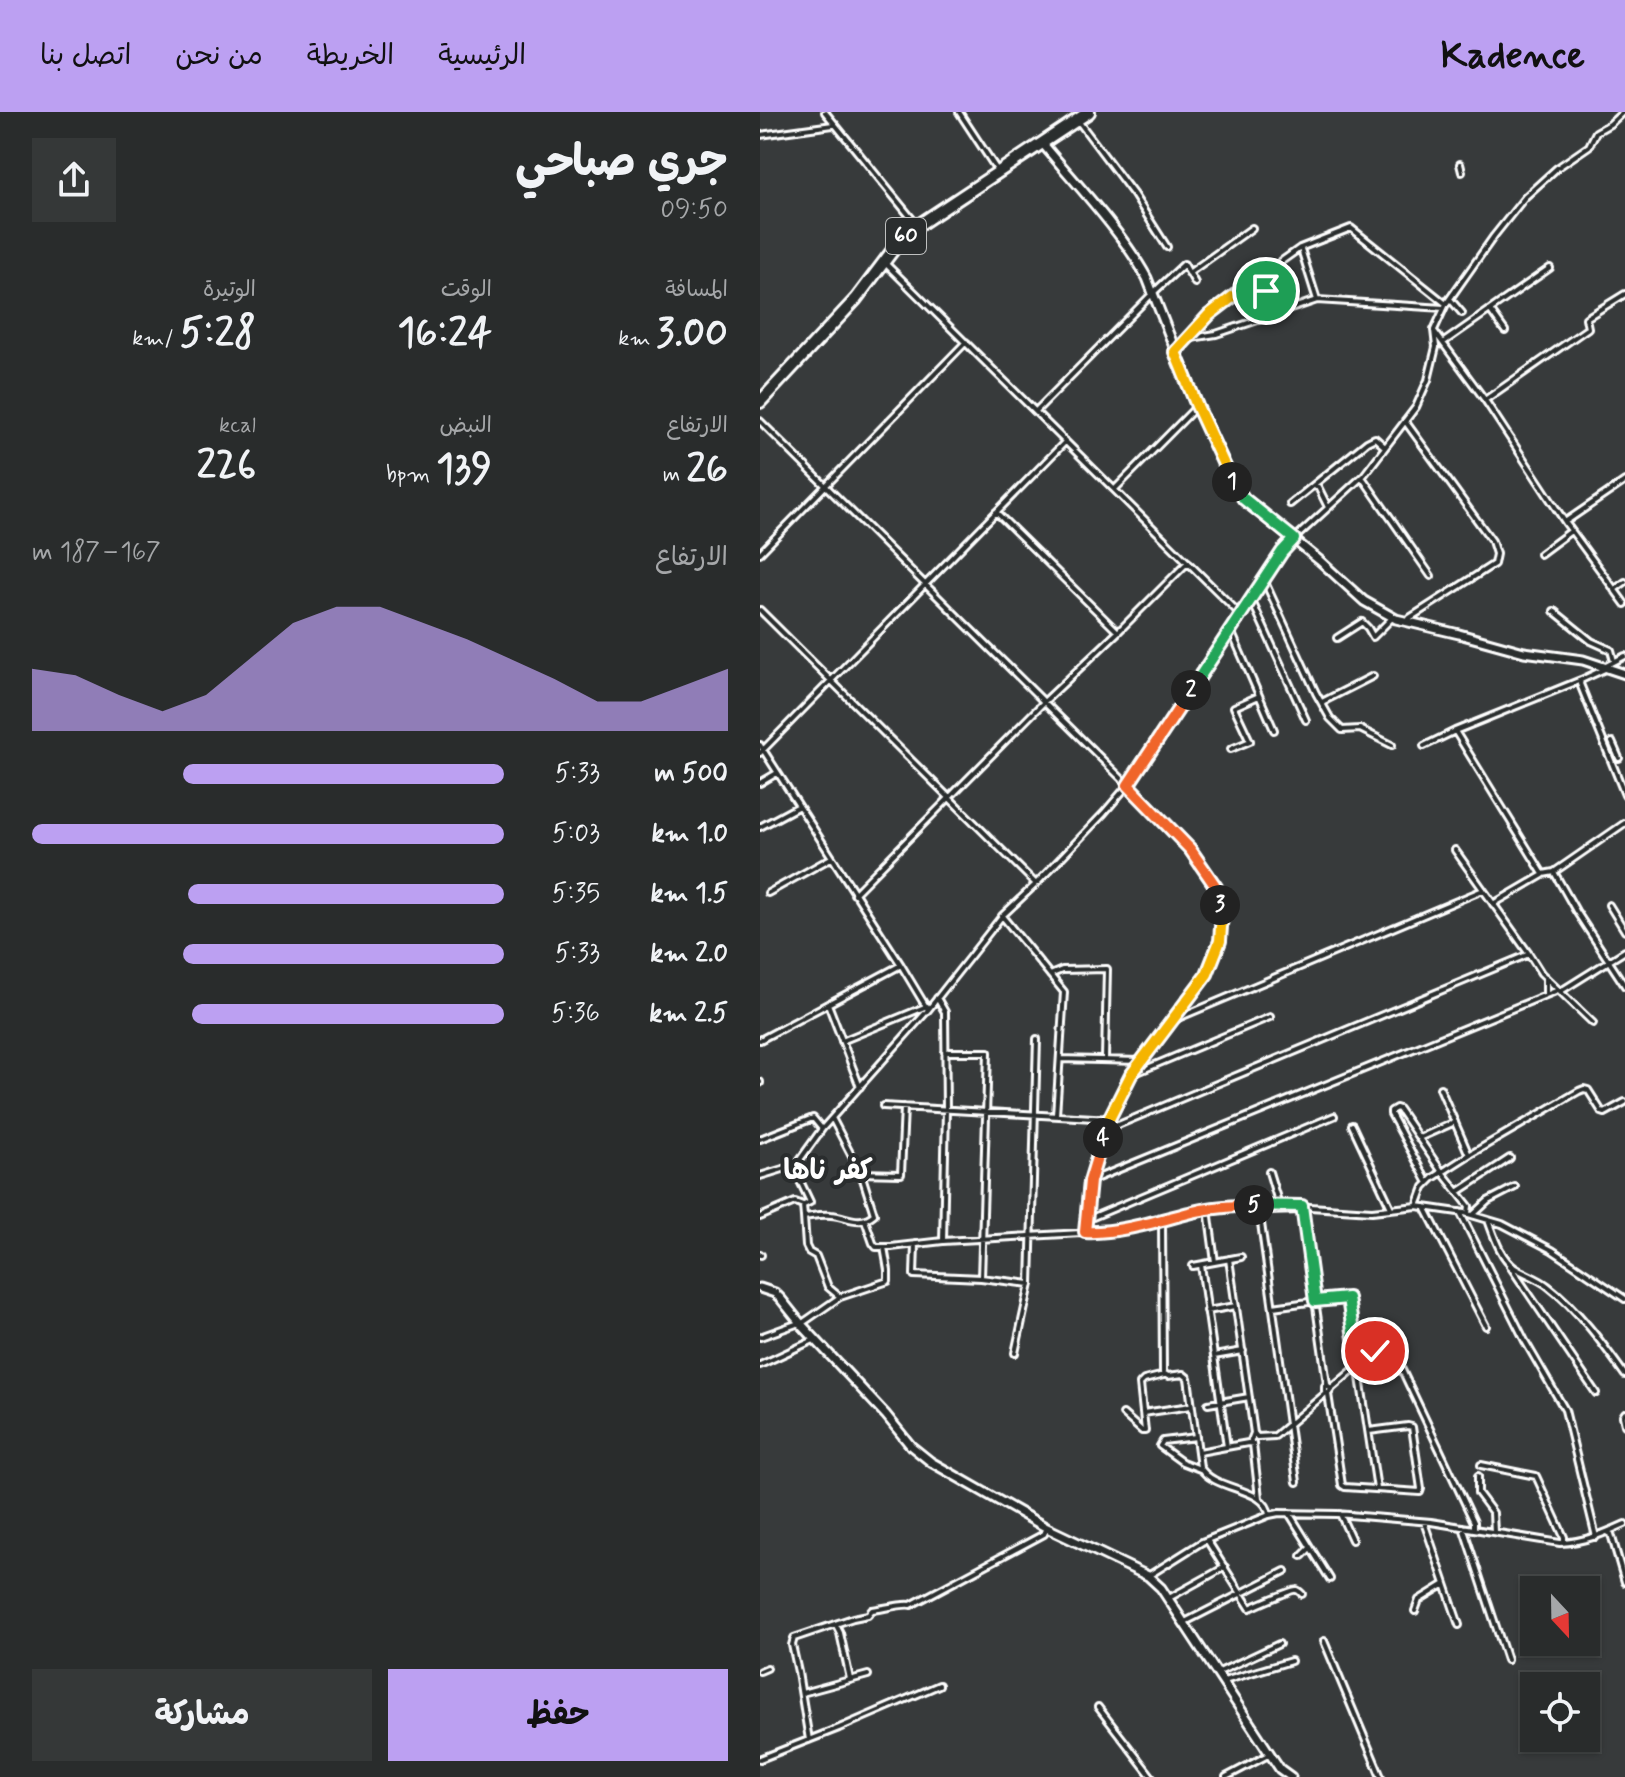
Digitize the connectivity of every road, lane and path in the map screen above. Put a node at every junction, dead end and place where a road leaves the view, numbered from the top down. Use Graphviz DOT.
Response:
graph roads {
  1 [pos="825,112"];
  2 [pos="959,112"];
  3 [pos="1089,112"];
  4 [pos="1623,112"];
  5 [pos="1078,120"];
  6 [pos="834,125"];
  7 [pos="760,135"];
  8 [pos="1043,144"];
  9 [pos="1460,164"];
  10 [pos="998,172"];
  11 [pos="1462,172"];
  12 [pos="917,226"];
  13 [pos="1252,228"];
  14 [pos="1167,247"];
  15 [pos="1300,248"];
  16 [pos="884,261"];
  17 [pos="1550,268"];
  18 [pos="1189,272"];
  19 [pos="1256,279"];
  20 [pos="1195,283"];
  21 [pos="1153,293"];
  22 [pos="1625,294"];
  23 [pos="1317,300"];
  24 [pos="1447,304"];
  25 [pos="1490,310"];
  26 [pos="1462,313"];
  27 [pos="1274,315"];
  28 [pos="1434,330"];
  29 [pos="1505,331"];
  30 [pos="1189,338"];
  31 [pos="966,342"];
  32 [pos="1443,343"];
  33 [pos="1175,352"];
  34 [pos="1485,400"];
  35 [pos="760,402"];
  36 [pos="1197,406"];
  37 [pos="1036,411"];
  38 [pos="760,421"];
  39 [pos="1405,421"];
  40 [pos="1065,442"];
  41 [pos="1385,447"];
  42 [pos="1362,477"];
  43 [pos="1625,481"];
  44 [pos="826,486"];
  45 [pos="1313,486"];
  46 [pos="1115,489"];
  47 [pos="1290,504"];
  48 [pos="1328,507"];
  49 [pos="996,512"];
  50 [pos="1565,522"];
  51 [pos="1571,531"];
  52 [pos="1294,539"];
  53 [pos="760,553"];
  54 [pos="1540,554"];
  55 [pos="1188,562"];
  56 [pos="1431,576"];
  57 [pos="1264,580"];
  58 [pos="1625,582"];
  59 [pos="926,584"];
  60 [pos="1614,590"];
  61 [pos="1251,599"];
  62 [pos="1625,604"];
  63 [pos="760,610"];
  64 [pos="1554,611"];
  65 [pos="1241,615"];
  66 [pos="1393,617"];
  67 [pos="1405,621"];
  68 [pos="1231,631"];
  69 [pos="1118,632"];
  70 [pos="1337,638"];
  71 [pos="1625,656"];
  72 [pos="1614,661"];
  73 [pos="1605,668"];
  74 [pos="1625,674"];
  75 [pos="1373,676"];
  76 [pos="832,680"];
  77 [pos="1581,680"];
  78 [pos="1259,696"];
  79 [pos="1044,702"];
  80 [pos="1321,703"];
  81 [pos="1306,720"];
  82 [pos="1274,730"];
  83 [pos="1455,731"];
  84 [pos="1612,742"];
  85 [pos="1392,745"];
  86 [pos="1424,746"];
  87 [pos="1231,749"];
  88 [pos="761,750"];
  89 [pos="1622,756"];
  90 [pos="1611,762"];
  91 [pos="777,773"];
  92 [pos="760,783"];
  93 [pos="1128,785"];
  94 [pos="1625,795"];
  95 [pos="950,798"];
  96 [pos="799,806"];
  97 [pos="1625,823"];
  98 [pos="760,827"];
  99 [pos="1455,850"];
  100 [pos="831,858"];
  101 [pos="1554,872"];
  102 [pos="1545,874"];
  103 [pos="1036,884"];
  104 [pos="1483,890"];
  105 [pos="768,893"];
  106 [pos="854,894"];
  107 [pos="1493,904"];
  108 [pos="1609,905"];
  109 [pos="1002,916"];
  110 [pos="1625,931"];
  111 [pos="1625,951"];
  112 [pos="1529,954"];
  113 [pos="1610,961"];
  114 [pos="901,965"];
  115 [pos="1050,975"];
  116 [pos="1546,978"];
  117 [pos="1625,986"];
  118 [pos="1560,990"];
  119 [pos="1546,994"];
  120 [pos="937,998"];
  121 [pos="828,1004"];
  122 [pos="927,1008"];
  123 [pos="1270,1017"];
  124 [pos="1171,1021"];
  125 [pos="1593,1023"];
  126 [pos="1037,1039"];
  127 [pos="760,1040"];
  128 [pos="842,1041"];
  129 [pos="945,1052"];
  130 [pos="1060,1059"];
  131 [pos="1105,1059"];
  132 [pos="1140,1061"];
  133 [pos="1131,1075"];
  134 [pos="860,1087"];
  135 [pos="1440,1088"];
  136 [pos="1625,1102"];
  137 [pos="883,1106"];
  138 [pos="904,1107"];
  139 [pos="946,1110"];
  140 [pos="987,1112"];
  141 [pos="1035,1114"];
  142 [pos="1056,1115"];
  143 [pos="1334,1116"];
  144 [pos="832,1118"];
  145 [pos="1109,1121"];
  146 [pos="1455,1122"];
  147 [pos="1352,1125"];
  148 [pos="822,1129"];
  149 [pos="1419,1138"];
  150 [pos="760,1139"];
  151 [pos="1469,1155"];
  152 [pos="1510,1158"];
  153 [pos="796,1165"];
  154 [pos="1269,1172"];
  155 [pos="1442,1172"];
  156 [pos="860,1173"];
  157 [pos="760,1176"];
  158 [pos="1090,1181"];
  159 [pos="1428,1183"];
  160 [pos="1515,1187"];
  161 [pos="1458,1193"];
  162 [pos="803,1205"];
  163 [pos="1279,1205"];
  164 [pos="1417,1206"];
  165 [pos="1425,1207"];
  166 [pos="1302,1208"];
  167 [pos="1391,1208"];
  168 [pos="1208,1209"];
  169 [pos="1460,1212"];
  170 [pos="1471,1214"];
  171 [pos="760,1217"];
  172 [pos="804,1217"];
  173 [pos="865,1220"];
  174 [pos="1086,1220"];
  175 [pos="1488,1220"];
  176 [pos="1162,1221"];
  177 [pos="1085,1232"];
  178 [pos="1033,1236"];
  179 [pos="983,1238"];
  180 [pos="943,1241"];
  181 [pos="915,1244"];
  182 [pos="884,1247"];
  183 [pos="1241,1257"];
  184 [pos="1229,1259"];
  185 [pos="1507,1260"];
  186 [pos="1215,1262"];
  187 [pos="1201,1265"];
  188 [pos="1193,1266"];
  189 [pos="981,1278"];
  190 [pos="1030,1284"];
  191 [pos="760,1290"];
  192 [pos="1624,1296"];
  193 [pos="840,1297"];
  194 [pos="1315,1301"];
  195 [pos="1236,1306"];
  196 [pos="1273,1307"];
  197 [pos="1207,1311"];
  198 [pos="801,1323"];
  199 [pos="1486,1326"];
  200 [pos="760,1337"];
  201 [pos="816,1339"];
  202 [pos="1243,1351"];
  203 [pos="1375,1351"];
  204 [pos="1015,1353"];
  205 [pos="1214,1356"];
  206 [pos="760,1365"];
  207 [pos="1358,1365"];
  208 [pos="1401,1368"];
  209 [pos="1164,1375"];
  210 [pos="1625,1375"];
  211 [pos="1328,1390"];
  212 [pos="1596,1393"];
  213 [pos="1249,1397"];
  214 [pos="1221,1402"];
  215 [pos="1208,1404"];
  216 [pos="1191,1406"];
  217 [pos="1143,1413"];
  218 [pos="1625,1413"];
  219 [pos="1123,1414"];
  220 [pos="1290,1423"];
  221 [pos="1625,1425"];
  222 [pos="1369,1431"];
  223 [pos="1254,1433"];
  224 [pos="1196,1437"];
  225 [pos="1250,1443"];
  226 [pos="1227,1447"];
  227 [pos="1198,1452"];
  228 [pos="1481,1465"];
  229 [pos="1200,1469"];
  230 [pos="1478,1476"];
  231 [pos="1297,1482"];
  232 [pos="1377,1489"];
  233 [pos="1259,1498"];
  234 [pos="1289,1513"];
  235 [pos="1340,1514"];
  236 [pos="1269,1515"];
  237 [pos="1424,1522"];
  238 [pos="1625,1524"];
  239 [pos="1463,1527"];
  240 [pos="1047,1528"];
  241 [pos="1474,1529"];
  242 [pos="1494,1532"];
  243 [pos="1606,1532"];
  244 [pos="1596,1537"];
  245 [pos="1207,1540"];
  246 [pos="1352,1540"];
  247 [pos="1564,1543"];
  248 [pos="1310,1548"];
  249 [pos="1302,1556"];
  250 [pos="1225,1567"];
  251 [pos="1285,1571"];
  252 [pos="1148,1576"];
  253 [pos="1330,1579"];
  254 [pos="1625,1582"];
  255 [pos="1445,1584"];
  256 [pos="1241,1593"];
  257 [pos="1302,1594"];
  258 [pos="1169,1598"];
  259 [pos="1415,1611"];
  260 [pos="1185,1622"];
  261 [pos="836,1625"];
  262 [pos="1459,1625"];
  263 [pos="1324,1641"];
  264 [pos="1279,1644"];
  265 [pos="1507,1660"];
  266 [pos="1291,1661"];
  267 [pos="767,1668"];
  268 [pos="760,1671"];
  269 [pos="1217,1673"];
  270 [pos="868,1675"];
  271 [pos="850,1679"];
  272 [pos="1223,1682"];
  273 [pos="939,1685"];
  274 [pos="802,1693"];
  275 [pos="1098,1707"];
  276 [pos="809,1740"];
  277 [pos="1270,1754"];
  278 [pos="760,1759"];
  279 [pos="1152,1777"];
  280 [pos="1226,1777"];
  281 [pos="1291,1777"];
  282 [pos="1381,1777"];
  1 -- 6 [label="street"];
  2 -- 10 [label="street"];
  3 -- 5 [label="highway, 60"];
  4 -- 24 [label="street"];
  5 -- 8 [label="highway, 60"];
  5 -- 14 [label="street"];
  6 -- 7 [label="street"];
  6 -- 12 [label="street"];
  8 -- 10 [label="highway, 60"];
  8 -- 21 [label="street"];
  9 -- 11 [label="street"];
  10 -- 12 [label="highway, 60"];
  12 -- 16 [label="highway, 60"];
  13 -- 18 [label="street"];
  15 -- 19 [label="street"];
  15 -- 23 [label="street"];
  15 -- 24 [label="street"];
  16 -- 31 [label="street"];
  16 -- 35 [label="highway, 60"];
  17 -- 25 [label="street"];
  18 -- 20 [label="street"];
  18 -- 21 [label="street"];
  19 -- 27 [label="street"];
  19 -- 30 [label="street"];
  21 -- 33 [label="street"];
  21 -- 37 [label="street"];
  22 -- 34 [label="street"];
  23 -- 24 [label="street"];
  23 -- 27 [label="street"];
  24 -- 26 [label="street"];
  24 -- 28 [label="street"];
  25 -- 29 [label="street"];
  25 -- 32 [label="street"];
  27 -- 30 [label="street"];
  28 -- 32 [label="street"];
  28 -- 39 [label="street"];
  30 -- 33 [label="street"];
  31 -- 37 [label="street"];
  31 -- 44 [label="street"];
  32 -- 34 [label="street"];
  33 -- 36 [label="street"];
  34 -- 50 [label="street"];
  36 -- 46 [label="street"];
  36 -- 52 [label="street"];
  37 -- 40 [label="street"];
  38 -- 44 [label="street"];
  39 -- 41 [label="street"];
  39 -- 67 [label="street"];
  40 -- 46 [label="street"];
  40 -- 49 [label="street"];
  41 -- 42 [label="street"];
  41 -- 45 [label="street"];
  42 -- 48 [label="street"];
  42 -- 56 [label="street"];
  43 -- 50 [label="street"];
  44 -- 53 [label="street"];
  44 -- 59 [label="street"];
  45 -- 47 [label="street"];
  45 -- 48 [label="street"];
  46 -- 55 [label="street"];
  48 -- 52 [label="street"];
  49 -- 59 [label="street"];
  49 -- 69 [label="street"];
  50 -- 51 [label="street"];
  51 -- 54 [label="street"];
  51 -- 60 [label="street"];
  52 -- 57 [label="street"];
  52 -- 66 [label="street"];
  55 -- 65 [label="street"];
  55 -- 69 [label="street"];
  57 -- 61 [label="street"];
  57 -- 80 [label="street"];
  58 -- 60 [label="street"];
  59 -- 76 [label="street"];
  59 -- 79 [label="street"];
  60 -- 62 [label="street"];
  61 -- 65 [label="street"];
  61 -- 81 [label="street"];
  63 -- 76 [label="street"];
  64 -- 72 [label="street"];
  65 -- 68 [label="street"];
  66 -- 67 [label="street"];
  66 -- 70 [label="street"];
  67 -- 73 [label="street"];
  68 -- 78 [label="street"];
  68 -- 93 [label="street"];
  69 -- 79 [label="street"];
  71 -- 72 [label="street"];
  72 -- 73 [label="street"];
  73 -- 74 [label="street"];
  73 -- 77 [label="street"];
  75 -- 80 [label="street"];
  76 -- 88 [label="street"];
  76 -- 95 [label="street"];
  77 -- 83 [label="street"];
  77 -- 90 [label="street"];
  78 -- 82 [label="street"];
  78 -- 87 [label="street"];
  79 -- 93 [label="street"];
  79 -- 95 [label="street"];
  80 -- 85 [label="street"];
  83 -- 86 [label="street"];
  83 -- 102 [label="street"];
  84 -- 89 [label="street"];
  88 -- 91 [label="street"];
  89 -- 90 [label="street"];
  90 -- 94 [label="street"];
  91 -- 92 [label="street"];
  91 -- 96 [label="street"];
  93 -- 103 [label="street"];
  93 -- 124 [label="street"];
  95 -- 103 [label="street"];
  95 -- 106 [label="street"];
  96 -- 98 [label="street"];
  96 -- 100 [label="street"];
  97 -- 101 [label="street"];
  99 -- 104 [label="street"];
  100 -- 105 [label="street"];
  100 -- 106 [label="street"];
  101 -- 102 [label="street"];
  101 -- 113 [label="street"];
  102 -- 107 [label="street"];
  103 -- 109 [label="street"];
  104 -- 107 [label="street"];
  104 -- 124 [label="street"];
  106 -- 114 [label="street"];
  107 -- 112 [label="street"];
  108 -- 110 [label="street"];
  109 -- 115 [label="street"];
  109 -- 120 [label="street"];
  111 -- 113 [label="street"];
  112 -- 116 [label="street"];
  112 -- 145 [label="street"];
  113 -- 117 [label="street"];
  113 -- 118 [label="street"];
  114 -- 121 [label="street"];
  114 -- 122 [label="street"];
  115 -- 130 [label="street"];
  115 -- 131 [label="street"];
  116 -- 118 [label="street"];
  116 -- 119 [label="street"];
  118 -- 119 [label="street"];
  118 -- 125 [label="street"];
  119 -- 158 [label="street"];
  120 -- 122 [label="street"];
  120 -- 129 [label="street"];
  121 -- 127 [label="street"];
  121 -- 128 [label="street"];
  122 -- 128 [label="street"];
  122 -- 134 [label="street"];
  123 -- 133 [label="street"];
  124 -- 132 [label="street"];
  126 -- 141 [label="street"];
  128 -- 134 [label="street"];
  129 -- 139 [label="street"];
  129 -- 140 [label="street"];
  130 -- 131 [label="street"];
  130 -- 142 [label="street"];
  131 -- 132 [label="street"];
  132 -- 133 [label="street"];
  133 -- 145 [label="street"];
  134 -- 144 [label="street"];
  135 -- 146 [label="street"];
  136 -- 151 [label="street"];
  137 -- 138 [label="street"];
  138 -- 139 [label="street"];
  138 -- 156 [label="street"];
  139 -- 140 [label="street"];
  139 -- 180 [label="street"];
  140 -- 141 [label="street"];
  140 -- 179 [label="street"];
  141 -- 142 [label="street"];
  141 -- 178 [label="street"];
  142 -- 145 [label="street"];
  143 -- 174 [label="street"];
  144 -- 148 [label="street"];
  144 -- 156 [label="street"];
  145 -- 158 [label="street"];
  146 -- 149 [label="street"];
  146 -- 151 [label="street"];
  147 -- 167 [label="street"];
  148 -- 150 [label="street"];
  148 -- 153 [label="street"];
  149 -- 155 [label="street"];
  149 -- 159 [label="street"];
  151 -- 155 [label="street"];
  152 -- 161 [label="street"];
  153 -- 157 [label="street"];
  153 -- 162 [label="street"];
  154 -- 163 [label="street"];
  155 -- 159 [label="street"];
  155 -- 161 [label="street"];
  156 -- 173 [label="street"];
  158 -- 174 [label="street"];
  159 -- 164 [label="street"];
  160 -- 170 [label="street"];
  161 -- 170 [label="street"];
  162 -- 171 [label="street"];
  162 -- 172 [label="street"];
  163 -- 166 [label="street"];
  163 -- 168 [label="street"];
  164 -- 165 [label="street"];
  164 -- 167 [label="street"];
  165 -- 169 [label="street"];
  165 -- 199 [label="street"];
  166 -- 167 [label="street"];
  166 -- 194 [label="street"];
  166 -- 196 [label="street"];
  168 -- 176 [label="street"];
  168 -- 186 [label="street"];
  169 -- 170 [label="street"];
  169 -- 244 [label="street"];
  170 -- 175 [label="street"];
  172 -- 173 [label="street"];
  172 -- 193 [label="street"];
  173 -- 182 [label="street"];
  174 -- 177 [label="street"];
  175 -- 185 [label="street"];
  175 -- 192 [label="street"];
  176 -- 177 [label="street"];
  176 -- 209 [label="street"];
  177 -- 178 [label="street"];
  178 -- 179 [label="street"];
  178 -- 190 [label="street"];
  179 -- 180 [label="street"];
  179 -- 189 [label="street"];
  180 -- 181 [label="street"];
  181 -- 182 [label="street"];
  181 -- 189 [label="street"];
  182 -- 193 [label="street"];
  183 -- 184 [label="street"];
  184 -- 186 [label="street"];
  184 -- 195 [label="street"];
  185 -- 210 [label="street"];
  185 -- 212 [label="street"];
  186 -- 187 [label="street"];
  187 -- 188 [label="street"];
  187 -- 197 [label="street"];
  189 -- 190 [label="street"];
  190 -- 204 [label="street"];
  191 -- 198 [label="street"];
  193 -- 198 [label="street"];
  194 -- 196 [label="street"];
  194 -- 207 [label="street"];
  194 -- 211 [label="street"];
  195 -- 197 [label="street"];
  195 -- 202 [label="street"];
  196 -- 220 [label="street"];
  197 -- 205 [label="street"];
  198 -- 200 [label="street"];
  198 -- 201 [label="street"];
  201 -- 206 [label="street"];
  201 -- 240 [label="street"];
  202 -- 205 [label="street"];
  202 -- 213 [label="street"];
  203 -- 207 [label="street"];
  205 -- 214 [label="street"];
  207 -- 211 [label="street"];
  207 -- 222 [label="street"];
  208 -- 241 [label="street"];
  209 -- 216 [label="street"];
  209 -- 217 [label="street"];
  211 -- 220 [label="street"];
  211 -- 232 [label="street"];
  213 -- 214 [label="street"];
  213 -- 223 [label="street"];
  214 -- 215 [label="street"];
  214 -- 226 [label="street"];
  216 -- 217 [label="street"];
  216 -- 224 [label="street"];
  217 -- 219 [label="street"];
  218 -- 221 [label="street"];
  220 -- 223 [label="street"];
  220 -- 231 [label="street"];
  222 -- 232 [label="street"];
  222 -- 232 [label="street"];
  223 -- 225 [label="street"];
  224 -- 227 [label="street"];
  224 -- 229 [label="street"];
  225 -- 226 [label="street"];
  225 -- 233 [label="street"];
  226 -- 227 [label="street"];
  227 -- 229 [label="street"];
  228 -- 247 [label="street"];
  229 -- 233 [label="street"];
  230 -- 242 [label="street"];
  233 -- 236 [label="street"];
  234 -- 235 [label="street"];
  234 -- 236 [label="street"];
  234 -- 248 [label="street"];
  235 -- 237 [label="street"];
  235 -- 246 [label="street"];
  236 -- 245 [label="street"];
  237 -- 239 [label="street"];
  237 -- 255 [label="street"];
  238 -- 243 [label="street"];
  239 -- 241 [label="street"];
  239 -- 265 [label="street"];
  240 -- 252 [label="street"];
  240 -- 261 [label="street"];
  241 -- 242 [label="street"];
  242 -- 247 [label="street"];
  243 -- 244 [label="street"];
  243 -- 254 [label="street"];
  244 -- 247 [label="street"];
  245 -- 250 [label="street"];
  245 -- 252 [label="street"];
  248 -- 249 [label="street"];
  248 -- 253 [label="street"];
  250 -- 256 [label="street"];
  250 -- 258 [label="street"];
  251 -- 256 [label="street"];
  252 -- 258 [label="street"];
  255 -- 259 [label="street"];
  255 -- 262 [label="street"];
  256 -- 257 [label="street"];
  256 -- 260 [label="street"];
  258 -- 260 [label="street"];
  260 -- 269 [label="street"];
  261 -- 271 [label="street"];
  261 -- 274 [label="street"];
  263 -- 282 [label="street"];
  264 -- 269 [label="street"];
  266 -- 272 [label="street"];
  267 -- 268 [label="street"];
  269 -- 272 [label="street"];
  270 -- 271 [label="street"];
  271 -- 274 [label="street"];
  272 -- 277 [label="street"];
  273 -- 276 [label="street"];
  274 -- 276 [label="street"];
  275 -- 279 [label="street"];
  276 -- 278 [label="street"];
  277 -- 280 [label="street"];
  277 -- 281 [label="street"];
}
